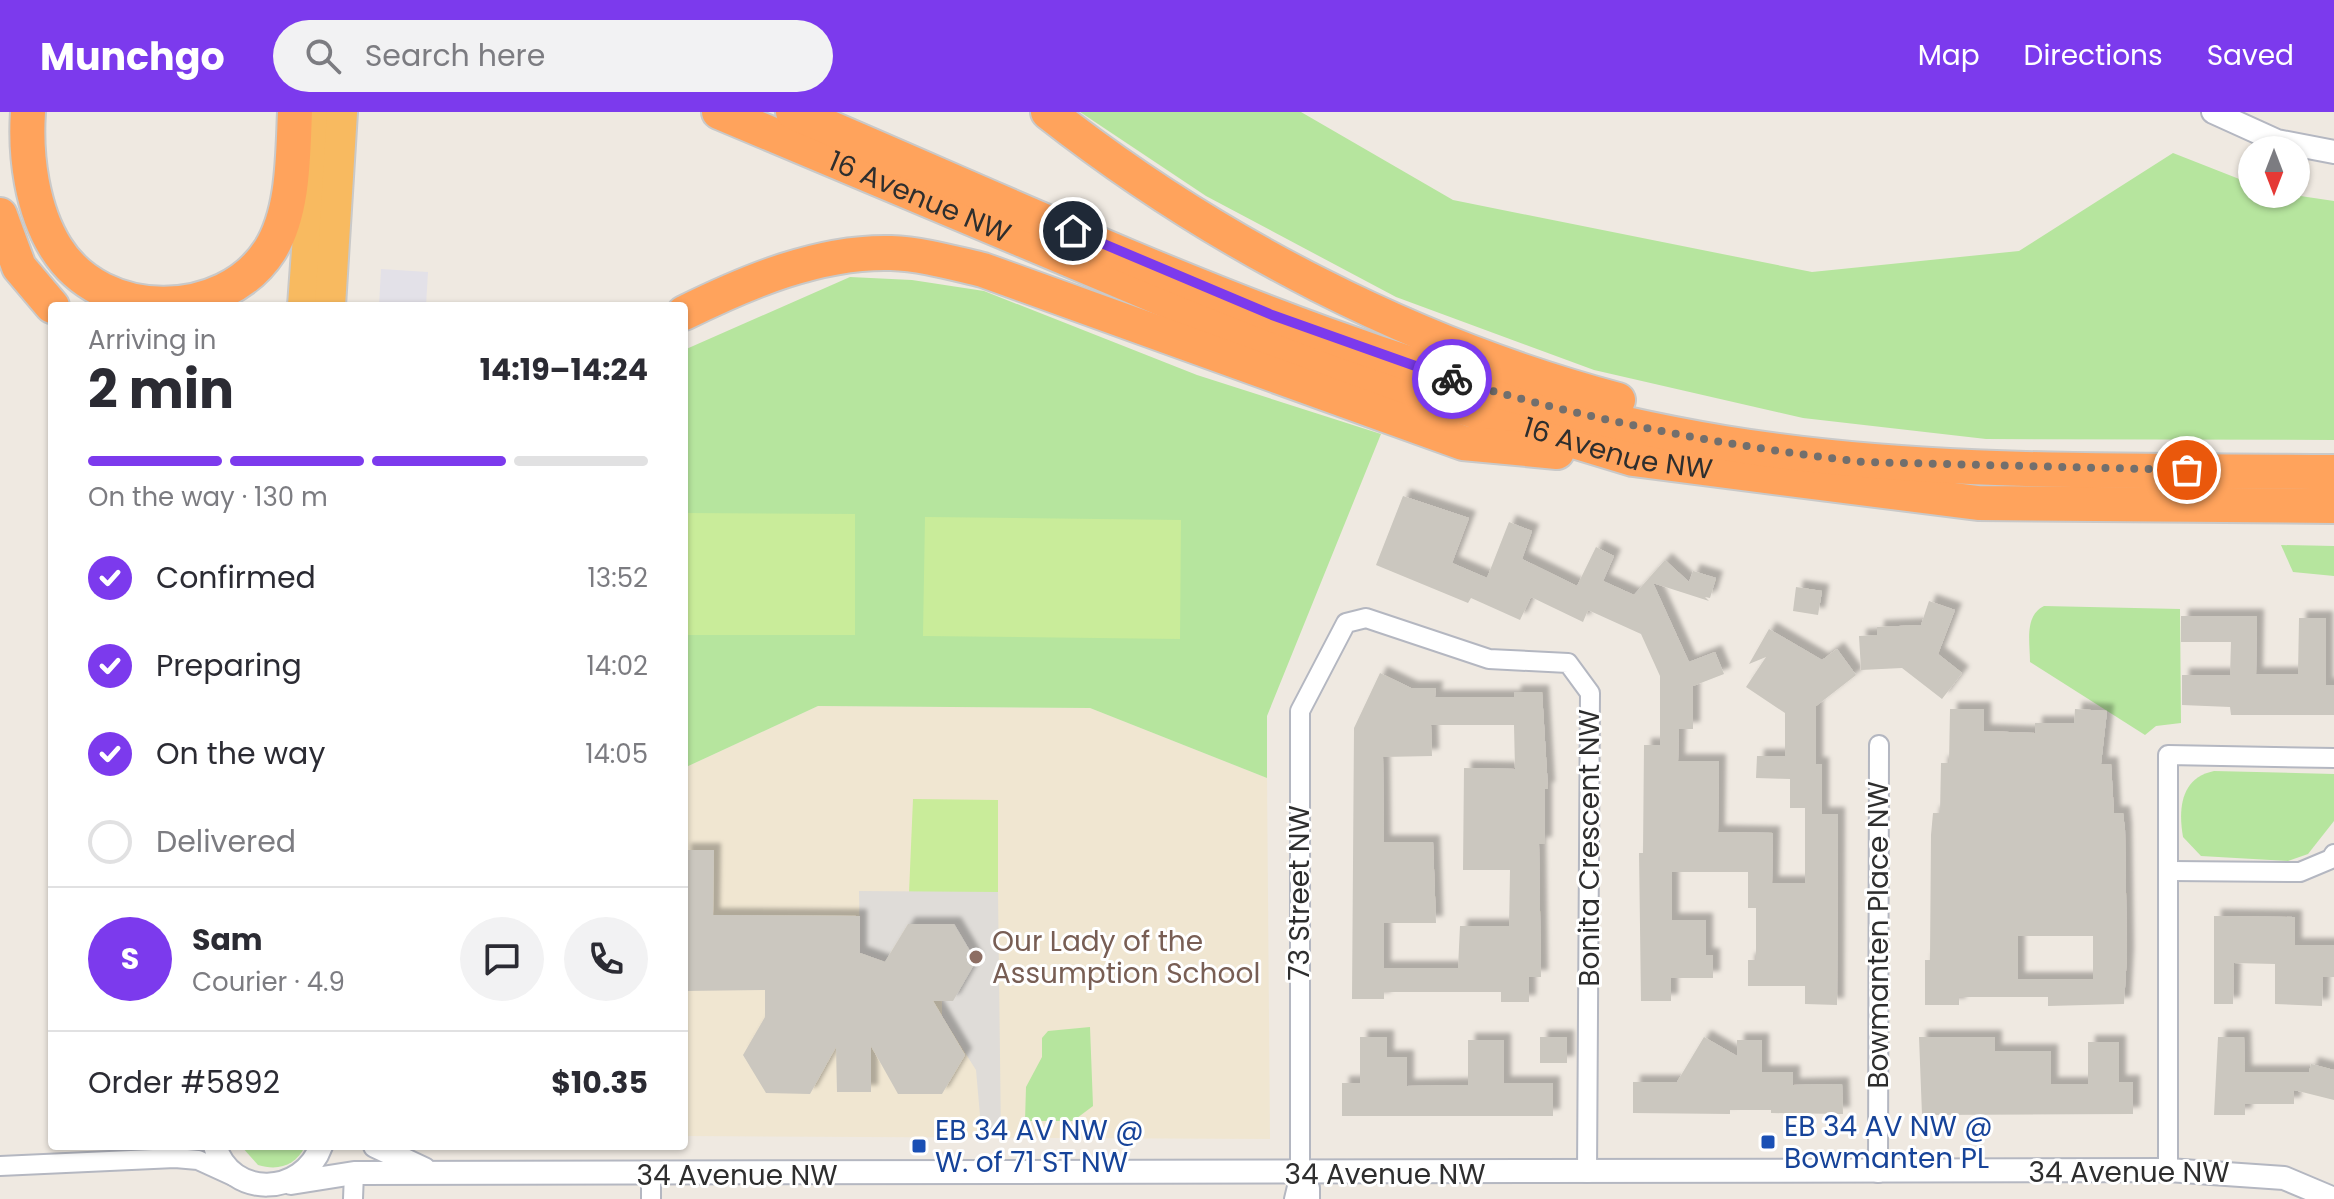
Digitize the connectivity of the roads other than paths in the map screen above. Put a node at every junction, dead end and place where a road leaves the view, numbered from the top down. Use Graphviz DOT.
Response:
graph roads {
  1 [pos="28,112"];
  2 [pos="295,112"];
  3 [pos="317,112"];
  4 [pos="342,112"];
  5 [pos="719,112"];
  6 [pos="793,112"];
  7 [pos="1048,112"];
  8 [pos="2213,112"];
  9 [pos="2334,152"];
  10 [pos="0,215"];
  11 [pos="49,302"];
  12 [pos="152,302"];
  13 [pos="176,302"];
  14 [pos="303,302"];
  15 [pos="330,302"];
  16 [pos="688,311"];
  17 [pos="1633,459"];
  18 [pos="2076,469"];
  19 [pos="2334,472"];
  20 [pos="2334,506"];
  21 [pos="1346,623"];
  22 [pos="1879,745"];
  23 [pos="2334,758"];
  24 [pos="2334,854"];
  25 [pos="2171,871"];
  26 [pos="134,1150"];
  27 [pos="217,1150"];
  28 [pos="319,1150"];
  29 [pos="383,1150"];
  30 [pos="122,1159"];
  31 [pos="0,1166"];
  32 [pos="2168,1170"];
  33 [pos="354,1173"];
  34 [pos="432,1173"];
  35 [pos="1587,1173"];
  36 [pos="1878,1173"];
  37 [pos="1300,1174"];
  38 [pos="651,1175"];
  39 [pos="241,1181"];
  40 [pos="291,1183"];
  41 [pos="353,1199"];
  42 [pos="651,1199"];
  43 [pos="1294,1199"];
  44 [pos="1310,1199"];
  45 [pos="2334,1199"];
  1 -- 12 [label="highway"];
  2 -- 13 [label="highway"];
  3 -- 14 [label="highway"];
  4 -- 15 [label="highway"];
  5 -- 17 [label="highway, 16 Avenue NW"];
  6 -- 18 [label="highway, 16 Avenue NW"];
  7 -- 18 [label="highway"];
  8 -- 9 [label="street"];
  10 -- 11 [label="highway"];
  16 -- 17 [label="highway"];
  17 -- 20 [label="highway, 16 Avenue NW"];
  18 -- 19 [label="highway, 16 Avenue NW"];
  21 -- 35 [label="street, Bonita Crescent NW"];
  21 -- 37 [label="street, 73 Street NW"];
  22 -- 36 [label="street, Bowmanten Place NW"];
  23 -- 25 [label="street"];
  24 -- 25 [label="street"];
  25 -- 32 [label="street"];
  26 -- 30 [label="street"];
  27 -- 39 [label="street"];
  28 -- 40 [label="street"];
  29 -- 34 [label="street, 34 Avenue NW"];
  30 -- 31 [label="street"];
  30 -- 39 [label="street"];
  32 -- 36 [label="street, 34 Avenue NW"];
  32 -- 45 [label="street, 34 Avenue NW"];
  33 -- 34 [label="street, 34 Avenue NW"];
  33 -- 40 [label="street, 34 Avenue NW"];
  33 -- 41 [label="street"];
  34 -- 38 [label="street, 34 Avenue NW"];
  35 -- 36 [label="street, 34 Avenue NW"];
  35 -- 37 [label="street, 34 Avenue NW"];
  37 -- 38 [label="street, 34 Avenue NW"];
  37 -- 43 [label="street, 73 Street NW"];
  37 -- 44 [label="street, 73 Street NW"];
  38 -- 42 [label="street"];
  39 -- 40 [label="street, 34 Avenue NW"];
}
